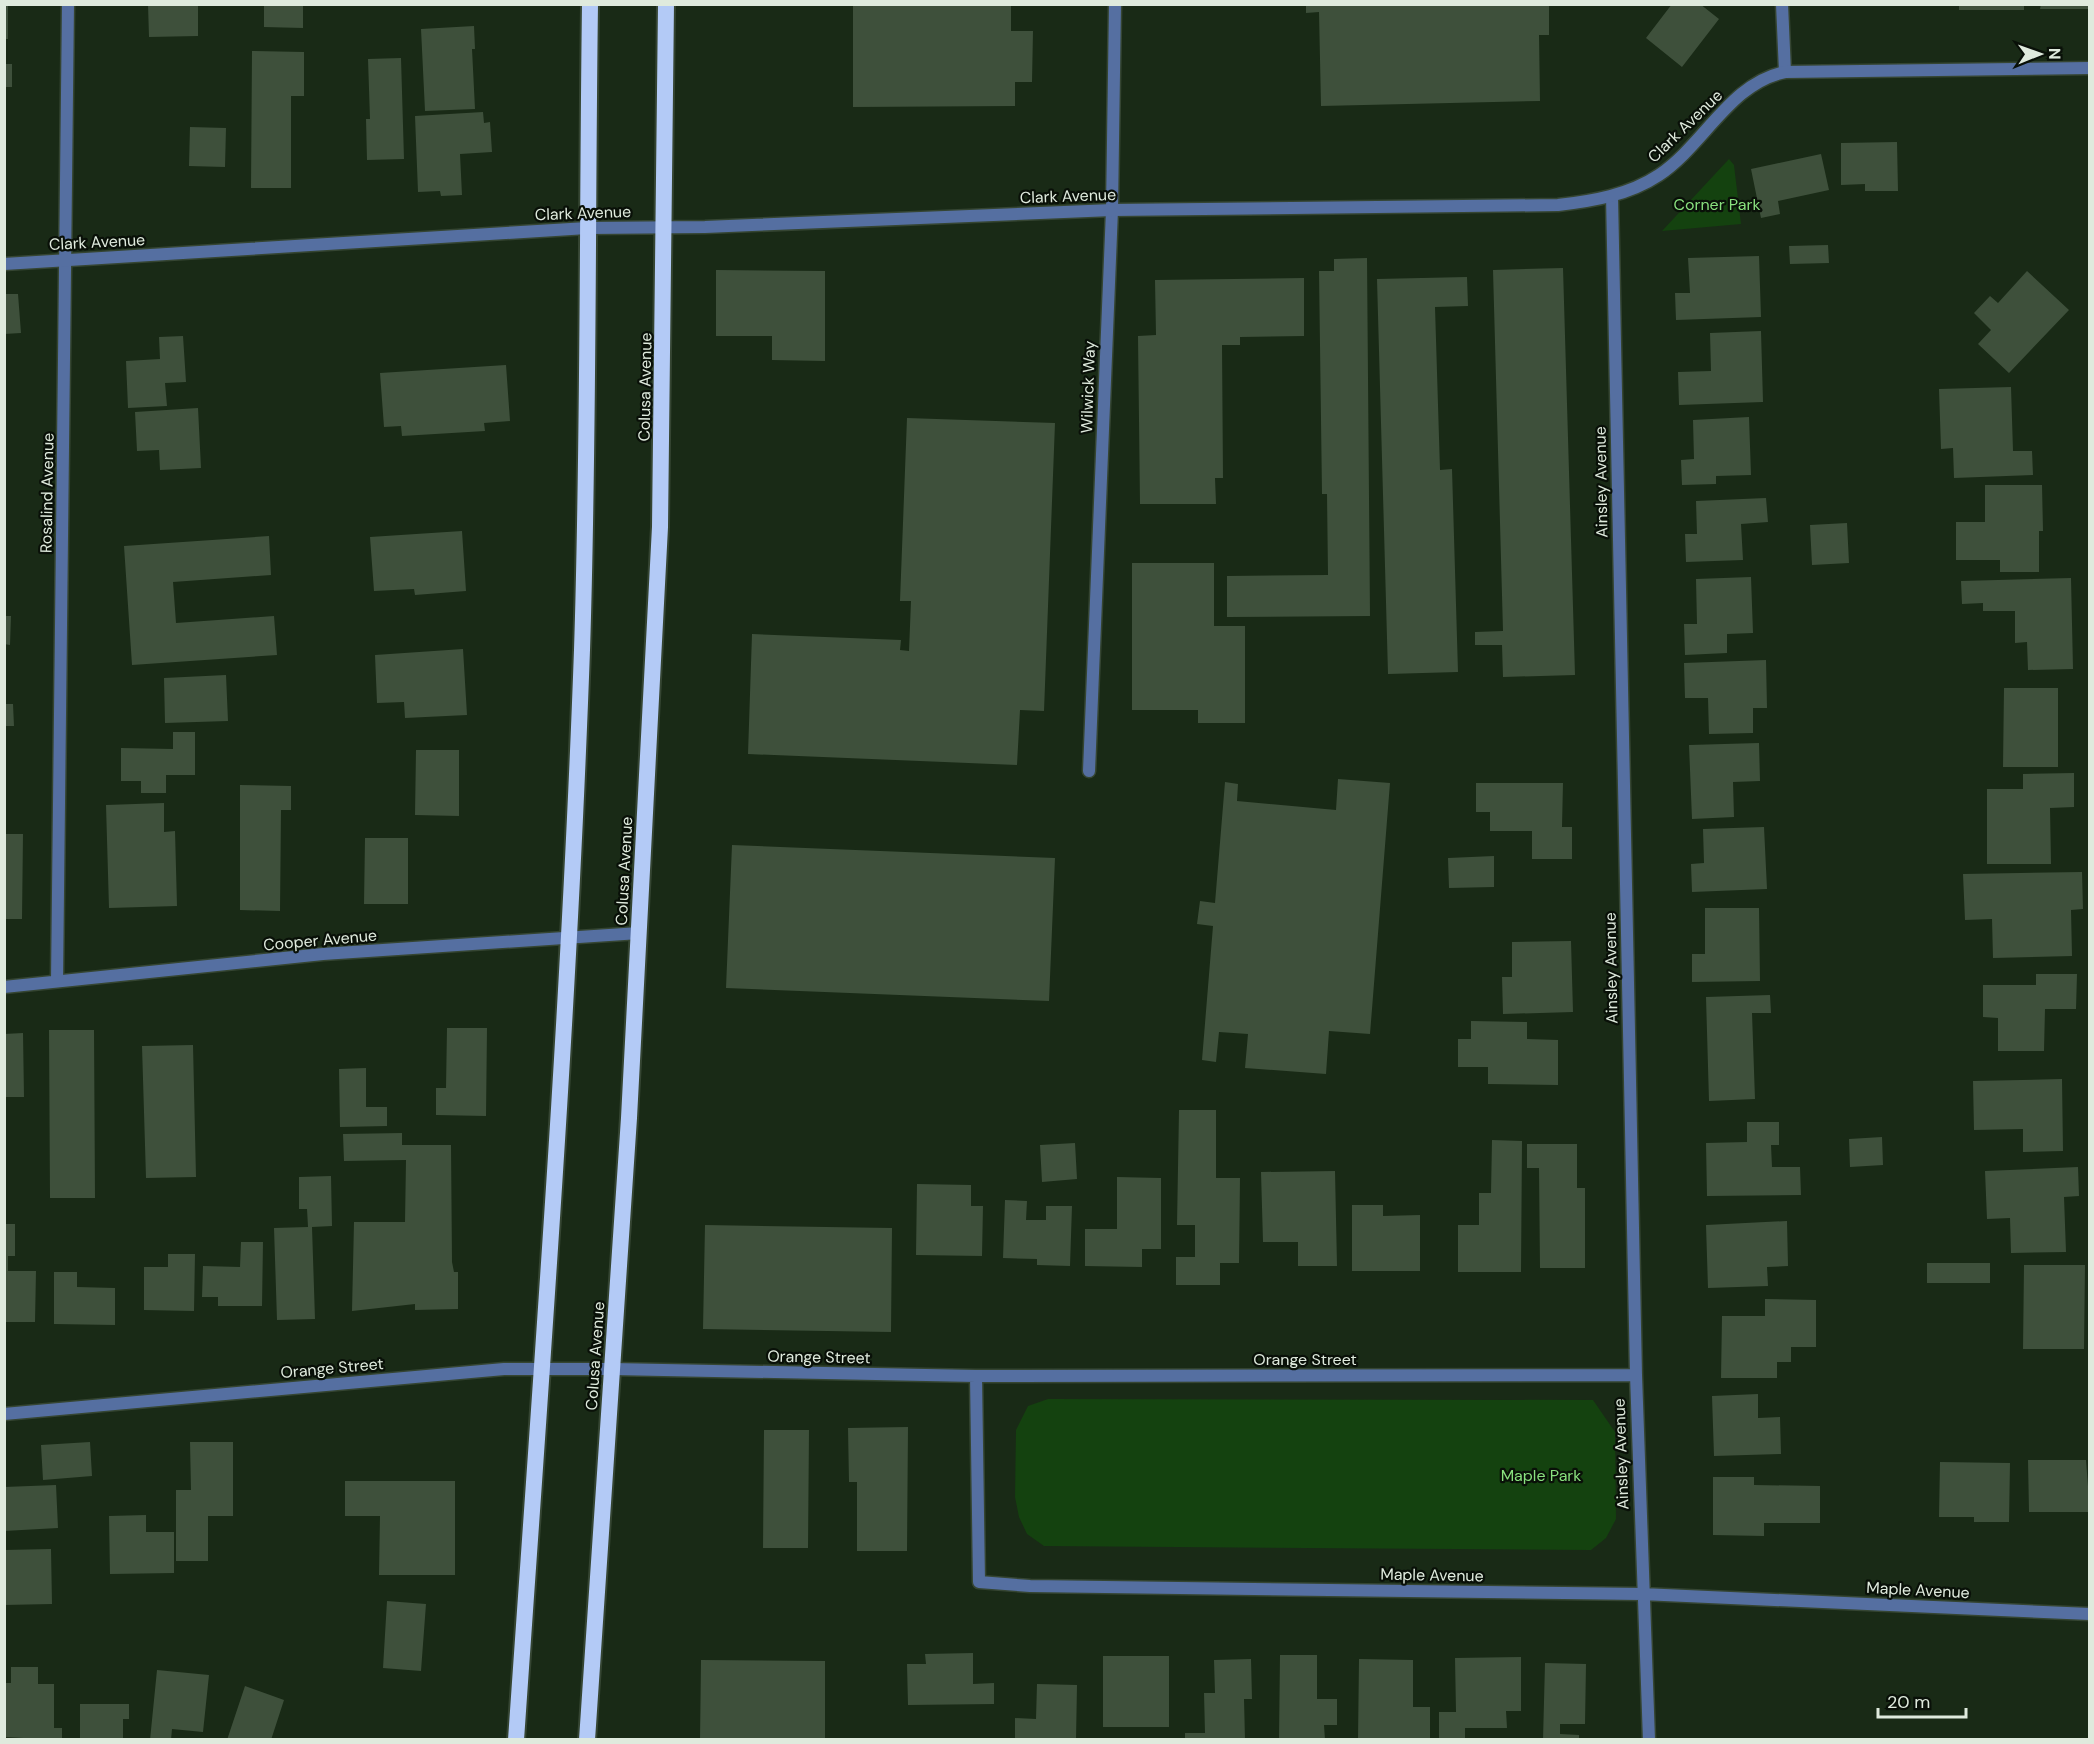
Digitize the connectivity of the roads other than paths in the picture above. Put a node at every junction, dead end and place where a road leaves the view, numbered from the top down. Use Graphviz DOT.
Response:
graph roads {
  1 [pos="68,4"];
  2 [pos="590,4"];
  3 [pos="666,4"];
  4 [pos="1114,4"];
  5 [pos="1782,4"];
  6 [pos="2090,68"];
  7 [pos="1785,72"];
  8 [pos="1612,196"];
  9 [pos="1112,210"];
  10 [pos="663,226"];
  11 [pos="586,228"];
  12 [pos="66,260"];
  13 [pos="4,264"];
  14 [pos="1089,771"];
  15 [pos="639,933"];
  16 [pos="569,937"];
  17 [pos="57,981"];
  18 [pos="4,987"];
  19 [pos="541,1369"];
  20 [pos="613,1369"];
  21 [pos="1636,1375"];
  22 [pos="976,1376"];
  23 [pos="4,1414"];
  24 [pos="1642,1594"];
  25 [pos="2090,1614"];
  26 [pos="516,1740"];
  27 [pos="587,1740"];
  28 [pos="1649,1740"];
  1 -- 12 [label="street, Rosalind Avenue"];
  2 -- 11 [label="highway"];
  3 -- 10 [label="highway, Colusa Avenue"];
  4 -- 9 [label="street, Wilwick Way"];
  5 -- 7 [label="street"];
  6 -- 7 [label="street, Clark Avenue"];
  7 -- 8 [label="street, Clark Avenue"];
  8 -- 9 [label="street, Clark Avenue"];
  8 -- 21 [label="street, Ainsley Avenue"];
  9 -- 10 [label="street, Clark Avenue"];
  9 -- 14 [label="street, Wilwick Way"];
  10 -- 11 [label="street, Clark Avenue"];
  10 -- 15 [label="highway, Colusa Avenue"];
  11 -- 12 [label="street, Clark Avenue"];
  11 -- 16 [label="highway"];
  12 -- 13 [label="street, Clark Avenue"];
  12 -- 17 [label="street, Rosalind Avenue"];
  15 -- 16 [label="street, Cooper Avenue"];
  15 -- 20 [label="highway, Colusa Avenue"];
  16 -- 17 [label="street, Cooper Avenue"];
  16 -- 19 [label="highway"];
  17 -- 18 [label="street, Cooper Avenue"];
  19 -- 20 [label="street, Orange Street"];
  19 -- 23 [label="street, Orange Street"];
  19 -- 26 [label="highway"];
  20 -- 22 [label="street, Orange Street"];
  20 -- 27 [label="highway, Colusa Avenue"];
  21 -- 22 [label="street, Orange Street"];
  21 -- 24 [label="street, Ainsley Avenue"];
  22 -- 24 [label="street, Maple Avenue"];
  24 -- 25 [label="street, Maple Avenue"];
  24 -- 28 [label="street, Ainsley Avenue"];
}
